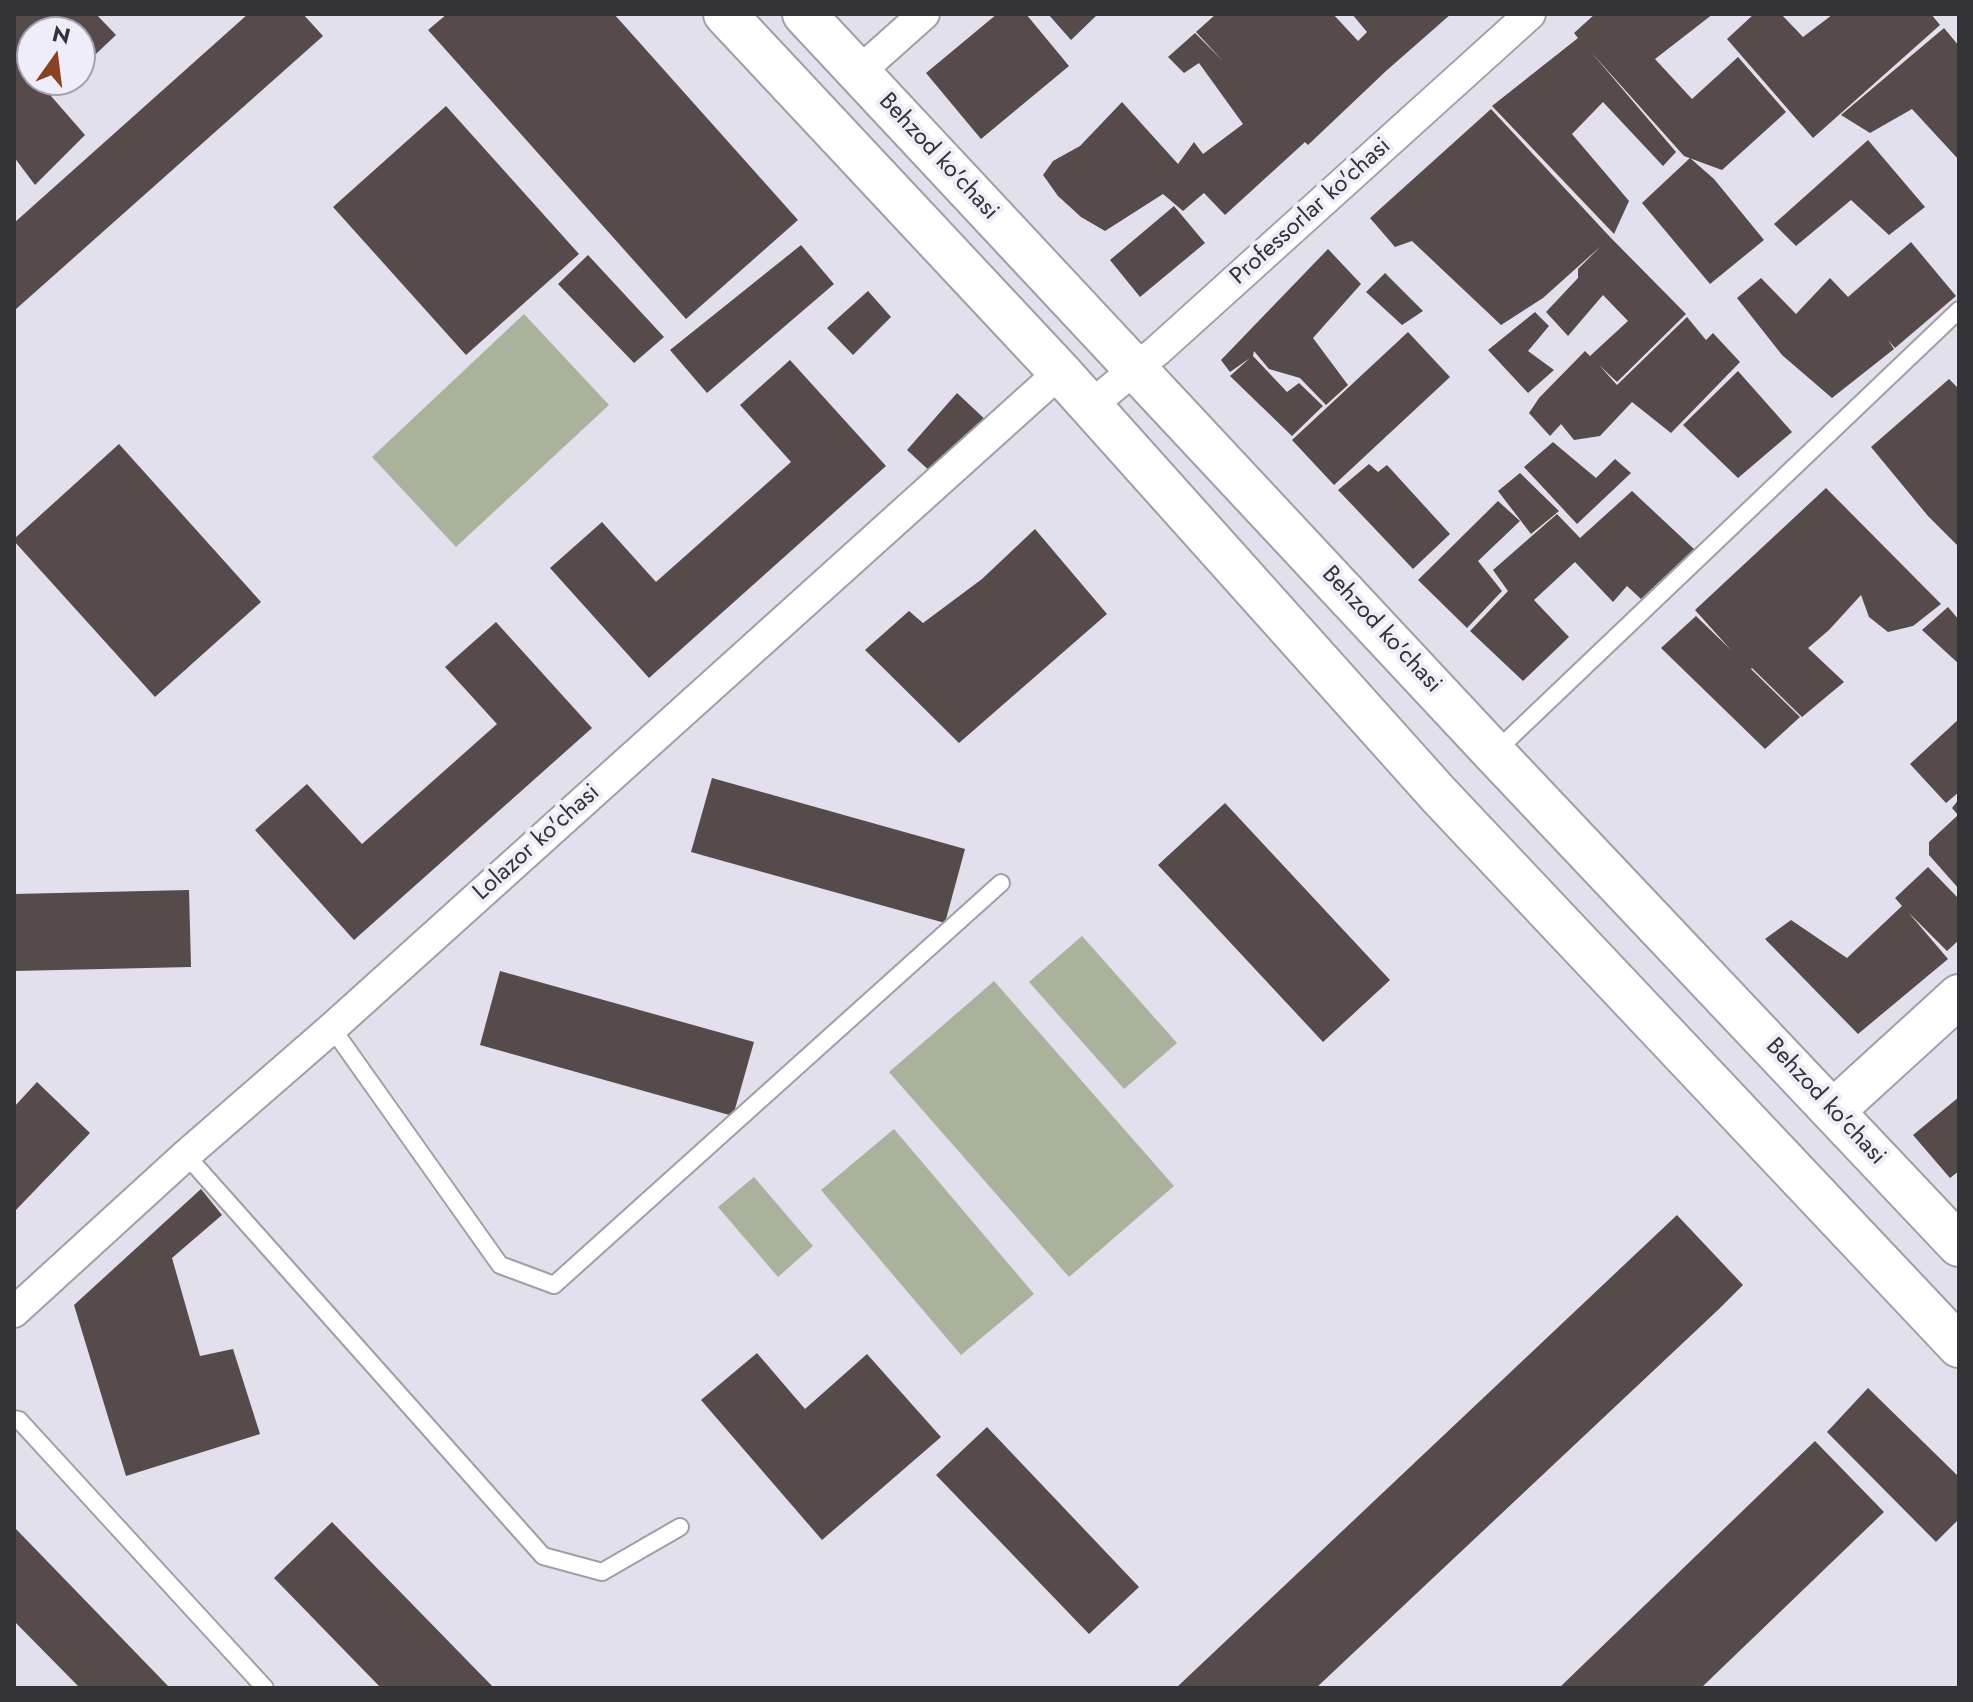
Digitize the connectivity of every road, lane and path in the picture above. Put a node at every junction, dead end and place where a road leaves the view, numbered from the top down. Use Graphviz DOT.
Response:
graph roads {
  1 [pos="725,14"];
  2 [pos="804,14"];
  3 [pos="924,14"];
  4 [pos="1530,14"];
  5 [pos="859,72"];
  6 [pos="1959,310"];
  7 [pos="1137,368"];
  8 [pos="1060,372"];
  9 [pos="1089,407"];
  10 [pos="1494,753"];
  11 [pos="1001,883"];
  12 [pos="1959,996"];
  13 [pos="332,1028"];
  14 [pos="1833,1111"];
  15 [pos="186,1155"];
  16 [pos="1959,1245"];
  17 [pos="14,1312"];
  18 [pos="1959,1346"];
  19 [pos="14,1419"];
  20 [pos="680,1527"];
  21 [pos="265,1688"];
  1 -- 8 [label="street"];
  2 -- 5 [label="street, Behzod ko'chasi"];
  3 -- 5 [label="street"];
  4 -- 7 [label="street, Professorlar ko'chasi"];
  5 -- 7 [label="street, Behzod ko'chasi"];
  6 -- 10 [label="lane"];
  7 -- 9 [label="street, Professorlar ko'chasi"];
  7 -- 10 [label="street, Behzod ko'chasi"];
  8 -- 9 [label="street"];
  8 -- 13 [label="street, Lolazor ko'chasi"];
  9 -- 18 [label="street"];
  10 -- 14 [label="street, Behzod ko'chasi"];
  11 -- 13 [label="lane"];
  12 -- 14 [label="street"];
  13 -- 15 [label="street, Lolazor ko'chasi"];
  14 -- 16 [label="street, Behzod ko'chasi"];
  15 -- 17 [label="street, Lolazor ko'chasi"];
  15 -- 20 [label="lane"];
  19 -- 21 [label="lane"];
}
